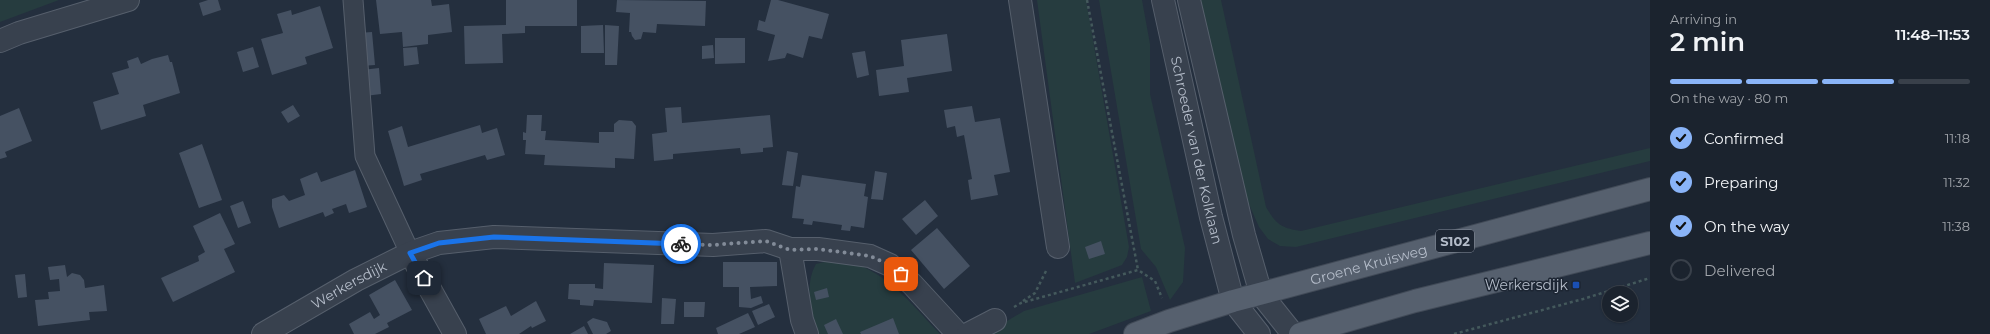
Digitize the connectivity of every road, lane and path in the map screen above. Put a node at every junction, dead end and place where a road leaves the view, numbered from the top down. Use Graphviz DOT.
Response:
graph roads {
  1 [pos="128,0"];
  2 [pos="352,0"];
  3 [pos="1020,0"];
  4 [pos="1087,0"];
  5 [pos="1163,0"];
  6 [pos="1189,0"];
  7 [pos="0,41"];
  8 [pos="1650,189"];
  9 [pos="1650,243"];
  10 [pos="1058,247"];
  11 [pos="790,250"];
  12 [pos="410,253"];
  13 [pos="1650,278"];
  14 [pos="1261,294"];
  15 [pos="1233,301"];
  16 [pos="1021,303"];
  17 [pos="995,320"];
  18 [pos="263,334"];
  19 [pos="455,334"];
  20 [pos="807,334"];
  21 [pos="958,334"];
  22 [pos="968,334"];
  23 [pos="1135,334"];
  24 [pos="1259,334"];
  25 [pos="1293,334"];
  26 [pos="1300,334"];
  27 [pos="1454,334"];
  1 -- 7 [label="street"];
  2 -- 12 [label="street"];
  3 -- 10 [label="street"];
  4 -- 16 [label="path"];
  5 -- 15 [label="street, Schroeder van der Kolklaan"];
  6 -- 14 [label="street, Schroeder van der Kolklaan"];
  8 -- 14 [label="main road, Groene Kruisweg / S102"];
  9 -- 26 [label="main road"];
  10 -- 16 [label="path"];
  11 -- 12 [label="street, Werkersdijk"];
  11 -- 20 [label="street"];
  11 -- 21 [label="street, Werkersdijk"];
  12 -- 18 [label="street, Werkersdijk"];
  12 -- 19 [label="street"];
  13 -- 27 [label="path"];
  14 -- 15 [label="main road, Groene Kruisweg / S102"];
  14 -- 25 [label="street"];
  15 -- 23 [label="main road, Groene Kruisweg / S102"];
  15 -- 24 [label="street"];
  16 -- 17 [label="path"];
  17 -- 22 [label="street"];
}
